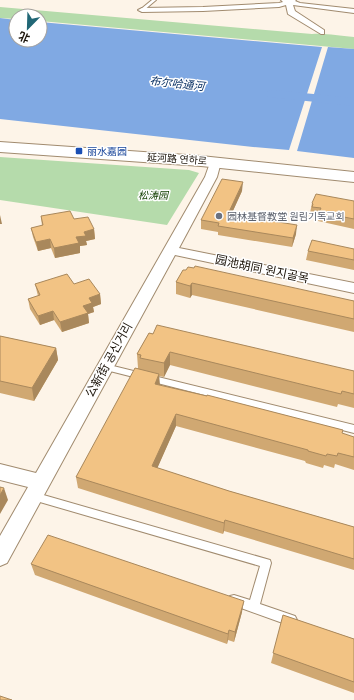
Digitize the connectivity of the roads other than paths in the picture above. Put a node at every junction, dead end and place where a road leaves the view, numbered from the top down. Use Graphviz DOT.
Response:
graph roads {
  1 [pos="154,0"];
  2 [pos="289,1"];
  3 [pos="142,10"];
  4 [pos="354,11"];
  5 [pos="321,32"];
  6 [pos="0,147"];
  7 [pos="0,152"];
  8 [pos="214,165"];
  9 [pos="354,177"];
  10 [pos="354,182"];
  11 [pos="171,250"];
  12 [pos="354,288"];
  13 [pos="105,367"];
  14 [pos="354,429"];
  15 [pos="0,472"];
  16 [pos="37,489"];
  17 [pos="0,556"];
  18 [pos="224,597"];
  19 [pos="254,607"];
  20 [pos="304,625"];
  1 -- 3 [label="lane"];
  2 -- 3 [label="street"];
  2 -- 4 [label="street"];
  2 -- 5 [label="street"];
  6 -- 8 [label="main road, 延河路 연하로"];
  7 -- 8 [label="main road, 延河路 연하로"];
  8 -- 9 [label="main road, 延河路 연하로"];
  8 -- 10 [label="main road, 延河路 연하로"];
  8 -- 11 [label="street, 公新街 공신거리"];
  11 -- 12 [label="street, 园池胡同 원지골목"];
  11 -- 13 [label="street, 公新街 공신거리"];
  13 -- 14 [label="lane"];
  13 -- 16 [label="street, 公新街 공신거리"];
  15 -- 16 [label="street"];
  16 -- 17 [label="street, 公新街 공신거리"];
  16 -- 19 [label="lane"];
  18 -- 19 [label="lane"];
  19 -- 20 [label="lane"];
}
